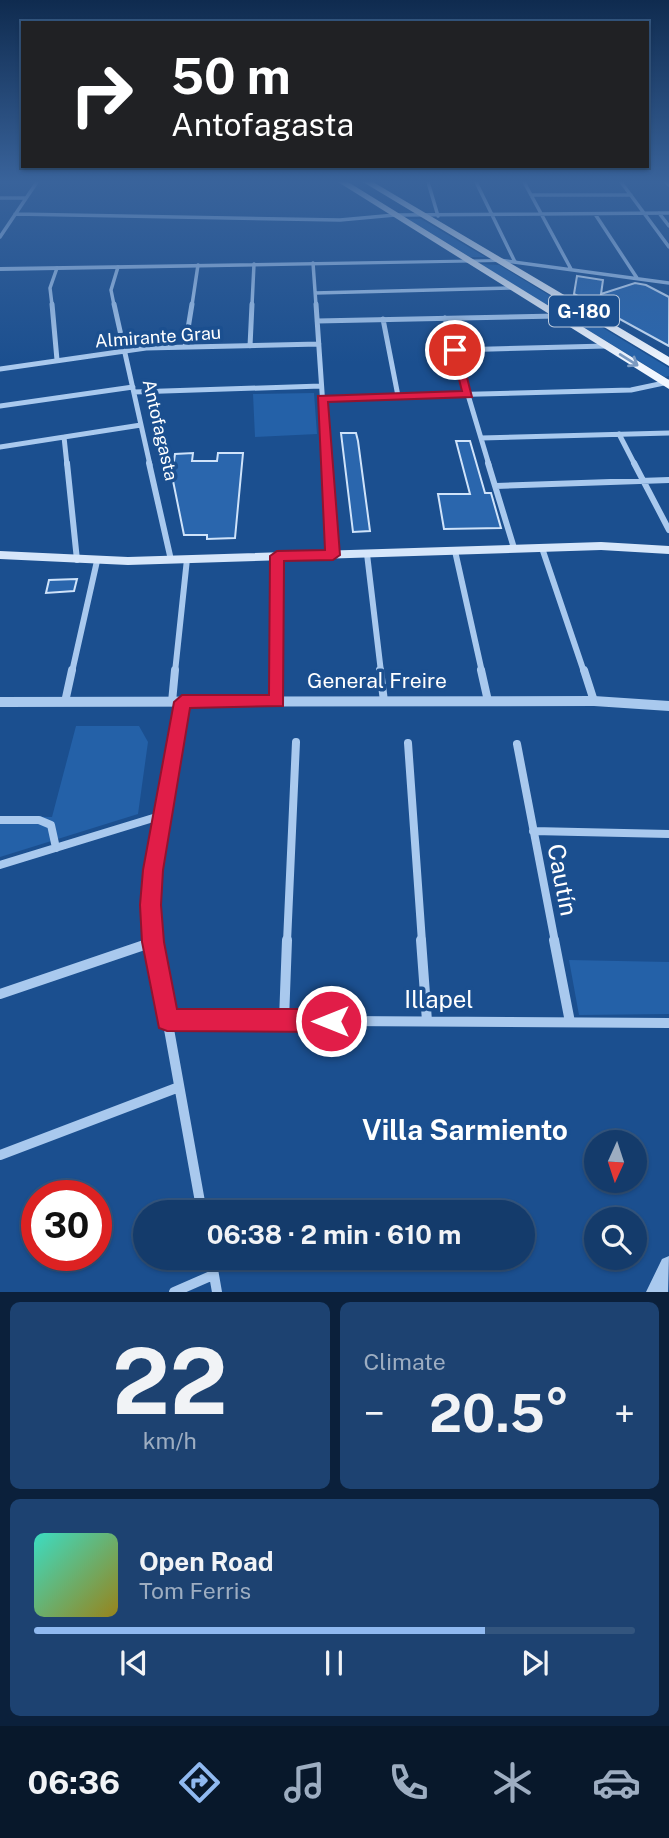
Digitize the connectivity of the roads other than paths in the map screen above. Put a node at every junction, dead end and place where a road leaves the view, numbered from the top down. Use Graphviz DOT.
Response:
graph roads {
  1 [pos="439,242"];
  2 [pos="469,242"];
  3 [pos="505,242"];
  4 [pos="557,242"];
  5 [pos="614,242"];
  6 [pos="467,260"];
  7 [pos="499,260"];
  8 [pos="515,262"];
  9 [pos="313,263"];
  10 [pos="254,264"];
  11 [pos="198,265"];
  12 [pos="118,267"];
  13 [pos="57,268"];
  14 [pos="0,269"];
  15 [pos="571,269"];
  16 [pos="637,278"];
  17 [pos="669,283"];
  18 [pos="512,288"];
  19 [pos="315,293"];
  20 [pos="557,316"];
  21 [pos="445,318"];
  22 [pos="383,319"];
  23 [pos="317,321"];
  24 [pos="318,344"];
  25 [pos="250,346"];
  26 [pos="606,346"];
  27 [pos="185,347"];
  28 [pos="455,350"];
  29 [pos="124,351"];
  30 [pos="57,360"];
  31 [pos="669,362"];
  32 [pos="0,369"];
  33 [pos="668,383"];
  34 [pos="321,386"];
  35 [pos="133,390"];
  36 [pos="468,395"];
  37 [pos="398,396"];
  38 [pos="322,398"];
  39 [pos="0,406"];
  40 [pos="141,425"];
  41 [pos="669,433"];
  42 [pos="619,434"];
  43 [pos="64,436"];
  44 [pos="481,438"];
  45 [pos="0,447"];
  46 [pos="669,480"];
  47 [pos="643,481"];
  48 [pos="496,486"];
  49 [pos="669,530"];
  50 [pos="514,548"];
  51 [pos="541,548"];
  52 [pos="669,550"];
  53 [pos="455,551"];
  54 [pos="367,554"];
  55 [pos="0,555"];
  56 [pos="333,555"];
  57 [pos="277,556"];
  58 [pos="187,559"];
  59 [pos="77,560"];
  60 [pos="171,560"];
  61 [pos="97,561"];
  62 [pos="384,701"];
  63 [pos="488,701"];
  64 [pos="594,701"];
  65 [pos="0,702"];
  66 [pos="65,702"];
  67 [pos="177,702"];
  68 [pos="277,702"];
  69 [pos="669,706"];
  70 [pos="296,742"];
  71 [pos="408,743"];
  72 [pos="517,744"];
  73 [pos="163,815"];
  74 [pos="0,820"];
  75 [pos="533,831"];
  76 [pos="669,834"];
  77 [pos="56,848"];
  78 [pos="0,865"];
  79 [pos="153,942"];
  80 [pos="0,993"];
  81 [pos="167,1020"];
  82 [pos="284,1020"];
  83 [pos="427,1021"];
  84 [pos="569,1022"];
  85 [pos="669,1023"];
  86 [pos="179,1087"];
  87 [pos="0,1155"];
  88 [pos="200,1200"];
  89 [pos="669,1266"];
  90 [pos="213,1270"];
  91 [pos="214,1275"];
  92 [pos="174,1292"];
  93 [pos="217,1292"];
  94 [pos="657,1292"];
  1 -- 6 [label="main road, G-180"];
  2 -- 7 [label="main road, G-180"];
  3 -- 8 [label="street"];
  4 -- 15 [label="street"];
  5 -- 16 [label="street"];
  6 -- 7 [label="street"];
  6 -- 9 [label="street"];
  6 -- 18 [label="main road, G-180"];
  7 -- 8 [label="street"];
  7 -- 31 [label="main road, G-180"];
  8 -- 15 [label="street"];
  9 -- 10 [label="street"];
  9 -- 19 [label="street"];
  10 -- 11 [label="street"];
  10 -- 25 [label="street"];
  11 -- 12 [label="street"];
  11 -- 27 [label="street"];
  12 -- 13 [label="street"];
  12 -- 29 [label="street, Antofagasta"];
  13 -- 14 [label="street"];
  13 -- 30 [label="street"];
  15 -- 16 [label="street"];
  16 -- 17 [label="street"];
  18 -- 19 [label="street"];
  18 -- 20 [label="main road, G-180"];
  19 -- 23 [label="street"];
  20 -- 21 [label="street"];
  20 -- 26 [label="main road, G-180"];
  21 -- 22 [label="street"];
  21 -- 28 [label="street"];
  22 -- 23 [label="street"];
  22 -- 37 [label="street"];
  23 -- 24 [label="street"];
  24 -- 25 [label="street, Almirante Grau"];
  24 -- 34 [label="street"];
  25 -- 27 [label="street, Almirante Grau"];
  26 -- 28 [label="street"];
  26 -- 33 [label="main road, G-180, one-way"];
  27 -- 29 [label="street, Almirante Grau"];
  28 -- 36 [label="street"];
  29 -- 30 [label="street, Almirante Grau"];
  29 -- 35 [label="street, Antofagasta"];
  30 -- 32 [label="street, Almirante Grau"];
  33 -- 36 [label="street"];
  34 -- 35 [label="street"];
  34 -- 38 [label="street"];
  35 -- 39 [label="street"];
  35 -- 40 [label="street, Antofagasta"];
  36 -- 37 [label="street"];
  36 -- 44 [label="street"];
  37 -- 38 [label="street"];
  38 -- 56 [label="street"];
  40 -- 43 [label="street"];
  40 -- 60 [label="street, Antofagasta"];
  41 -- 42 [label="street"];
  42 -- 44 [label="street"];
  42 -- 47 [label="street"];
  43 -- 45 [label="street"];
  43 -- 59 [label="street"];
  44 -- 48 [label="street"];
  46 -- 47 [label="street"];
  47 -- 48 [label="street"];
  47 -- 49 [label="street"];
  48 -- 50 [label="street"];
  50 -- 51 [label="main road"];
  50 -- 53 [label="main road"];
  51 -- 52 [label="main road"];
  51 -- 64 [label="street"];
  53 -- 54 [label="main road"];
  53 -- 63 [label="street"];
  54 -- 56 [label="main road"];
  54 -- 62 [label="street"];
  55 -- 59 [label="main road"];
  56 -- 57 [label="main road"];
  57 -- 58 [label="main road"];
  57 -- 68 [label="street"];
  58 -- 60 [label="main road"];
  58 -- 67 [label="street"];
  59 -- 61 [label="main road"];
  60 -- 61 [label="main road"];
  61 -- 66 [label="street"];
  62 -- 63 [label="street, General Freire"];
  62 -- 68 [label="street, General Freire"];
  63 -- 64 [label="street, General Freire"];
  64 -- 69 [label="street, General Freire"];
  65 -- 66 [label="street, General Freire"];
  66 -- 67 [label="street, General Freire"];
  67 -- 68 [label="street, General Freire"];
  67 -- 73 [label="street"];
  70 -- 82 [label="street"];
  71 -- 83 [label="street"];
  72 -- 75 [label="street, Cautín"];
  73 -- 77 [label="street"];
  73 -- 79 [label="street"];
  74 -- 77 [label="street"];
  75 -- 76 [label="street"];
  75 -- 84 [label="street, Cautín"];
  77 -- 78 [label="street"];
  79 -- 80 [label="street"];
  79 -- 81 [label="street"];
  81 -- 82 [label="street, Illapel"];
  81 -- 86 [label="street"];
  82 -- 83 [label="street, Illapel"];
  83 -- 84 [label="street, Illapel"];
  84 -- 85 [label="street, Illapel"];
  86 -- 87 [label="street"];
  86 -- 88 [label="street"];
  89 -- 94 [label="street"];
  90 -- 91 [label="street"];
  91 -- 92 [label="street"];
  91 -- 93 [label="street"];
}
